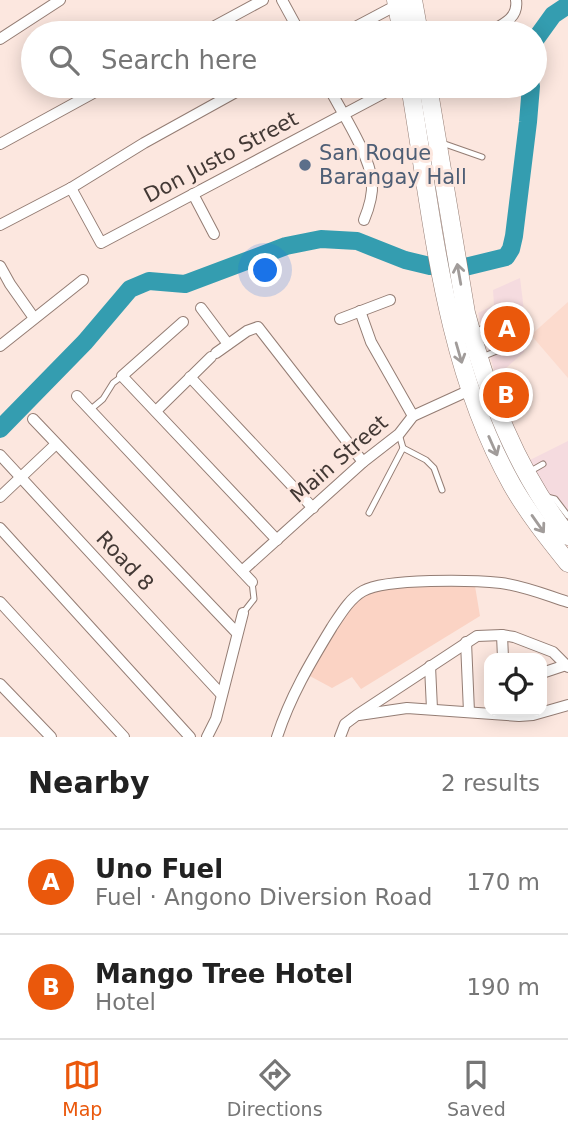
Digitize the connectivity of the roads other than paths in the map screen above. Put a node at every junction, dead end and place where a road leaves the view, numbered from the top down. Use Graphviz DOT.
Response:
graph roads {
  1 [pos="60,0"];
  2 [pos="263,0"];
  3 [pos="282,0"];
  4 [pos="402,2"];
  5 [pos="516,4"];
  6 [pos="28,21"];
  7 [pos="224,21"];
  8 [pos="293,21"];
  9 [pos="366,21"];
  10 [pos="401,21"];
  11 [pos="412,21"];
  12 [pos="508,21"];
  13 [pos="21,26"];
  14 [pos="0,40"];
  15 [pos="84,98"];
  16 [pos="225,98"];
  17 [pos="334,98"];
  18 [pos="374,98"];
  19 [pos="413,98"];
  20 [pos="430,98"];
  21 [pos="343,114"];
  22 [pos="438,141"];
  23 [pos="0,145"];
  24 [pos="482,157"];
  25 [pos="71,188"];
  26 [pos="193,194"];
  27 [pos="364,220"];
  28 [pos="0,225"];
  29 [pos="214,234"];
  30 [pos="444,236"];
  31 [pos="0,266"];
  32 [pos="83,280"];
  33 [pos="390,300"];
  34 [pos="201,308"];
  35 [pos="360,311"];
  36 [pos="458,315"];
  37 [pos="34,318"];
  38 [pos="340,319"];
  39 [pos="183,322"];
  40 [pos="471,333"];
  41 [pos="228,344"];
  42 [pos="0,346"];
  43 [pos="479,358"];
  44 [pos="122,376"];
  45 [pos="190,377"];
  46 [pos="478,386"];
  47 [pos="77,396"];
  48 [pos="90,410"];
  49 [pos="156,411"];
  50 [pos="413,416"];
  51 [pos="33,419"];
  52 [pos="399,434"];
  53 [pos="57,444"];
  54 [pos="403,448"];
  55 [pos="0,455"];
  56 [pos="363,462"];
  57 [pos="543,464"];
  58 [pos="518,477"];
  59 [pos="20,478"];
  60 [pos="442,490"];
  61 [pos="540,497"];
  62 [pos="0,498"];
  63 [pos="313,508"];
  64 [pos="369,513"];
  65 [pos="568,516"];
  66 [pos="0,528"];
  67 [pos="568,536"];
  68 [pos="277,540"];
  69 [pos="568,563"];
  70 [pos="242,571"];
  71 [pos="252,582"];
  72 [pos="568,601"];
  73 [pos="0,602"];
  74 [pos="243,613"];
  75 [pos="237,633"];
  76 [pos="502,635"];
  77 [pos="466,642"];
  78 [pos="503,653"];
  79 [pos="430,666"];
  80 [pos="567,666"];
  81 [pos="547,672"];
  82 [pos="0,684"];
  83 [pos="221,694"];
  84 [pos="568,705"];
  85 [pos="432,709"];
  86 [pos="547,711"];
  87 [pos="469,712"];
  88 [pos="484,712"];
  89 [pos="357,715"];
  90 [pos="51,737"];
  91 [pos="124,737"];
  92 [pos="190,737"];
  93 [pos="207,737"];
  94 [pos="277,737"];
  95 [pos="340,737"];
  1 -- 6 [label="street"];
  2 -- 7 [label="street"];
  3 -- 8 [label="street"];
  4 -- 9 [label="street"];
  4 -- 10 [label="main road"];
  4 -- 11 [label="main road"];
  5 -- 12 [label="street"];
  13 -- 14 [label="street"];
  15 -- 23 [label="street"];
  16 -- 25 [label="street"];
  17 -- 21 [label="street"];
  18 -- 21 [label="street, Don Justo Street"];
  19 -- 30 [label="main road"];
  20 -- 22 [label="main road"];
  21 -- 26 [label="street, Don Justo Street"];
  21 -- 27 [label="street"];
  22 -- 24 [label="lane"];
  22 -- 30 [label="main road"];
  25 -- 26 [label="street, Don Justo Street"];
  25 -- 28 [label="street"];
  26 -- 29 [label="street"];
  30 -- 36 [label="main road"];
  31 -- 37 [label="street"];
  32 -- 37 [label="street"];
  33 -- 35 [label="street"];
  34 -- 41 [label="street"];
  35 -- 38 [label="street"];
  35 -- 50 [label="street"];
  36 -- 40 [label="main road"];
  36 -- 46 [label="main road, one-way"];
  37 -- 42 [label="street"];
  39 -- 44 [label="street"];
  40 -- 43 [label="main road"];
  40 -- 43 [label="lane"];
  41 -- 45 [label="street"];
  41 -- 56 [label="street"];
  43 -- 46 [label="main road"];
  44 -- 48 [label="lane"];
  44 -- 49 [label="street"];
  45 -- 49 [label="street"];
  45 -- 63 [label="street"];
  46 -- 50 [label="street, Main Street"];
  46 -- 58 [label="main road"];
  47 -- 48 [label="street"];
  48 -- 70 [label="street"];
  49 -- 68 [label="street"];
  50 -- 52 [label="street, Main Street"];
  51 -- 53 [label="street"];
  52 -- 54 [label="lane"];
  52 -- 56 [label="street, Main Street"];
  53 -- 59 [label="street"];
  53 -- 75 [label="street"];
  54 -- 60 [label="lane"];
  54 -- 64 [label="lane"];
  55 -- 59 [label="street, Road 8"];
  56 -- 63 [label="street, Main Street"];
  57 -- 58 [label="lane"];
  58 -- 61 [label="main road"];
  58 -- 69 [label="main road, one-way"];
  59 -- 62 [label="street"];
  59 -- 83 [label="street, Road 8"];
  61 -- 65 [label="lane"];
  61 -- 67 [label="main road"];
  63 -- 68 [label="street, Main Street"];
  66 -- 92 [label="street"];
  68 -- 70 [label="street, Main Street"];
  70 -- 71 [label="street"];
  71 -- 74 [label="lane"];
  72 -- 94 [label="street"];
  73 -- 91 [label="street"];
  74 -- 75 [label="street"];
  75 -- 83 [label="street"];
  76 -- 77 [label="street"];
  76 -- 78 [label="street"];
  76 -- 80 [label="street"];
  77 -- 79 [label="street"];
  77 -- 87 [label="street"];
  79 -- 85 [label="street"];
  79 -- 89 [label="street"];
  80 -- 81 [label="street"];
  82 -- 90 [label="street"];
  83 -- 93 [label="street"];
  84 -- 86 [label="street"];
  85 -- 87 [label="street"];
  85 -- 89 [label="street"];
  87 -- 88 [label="street"];
  89 -- 95 [label="street"];
}
